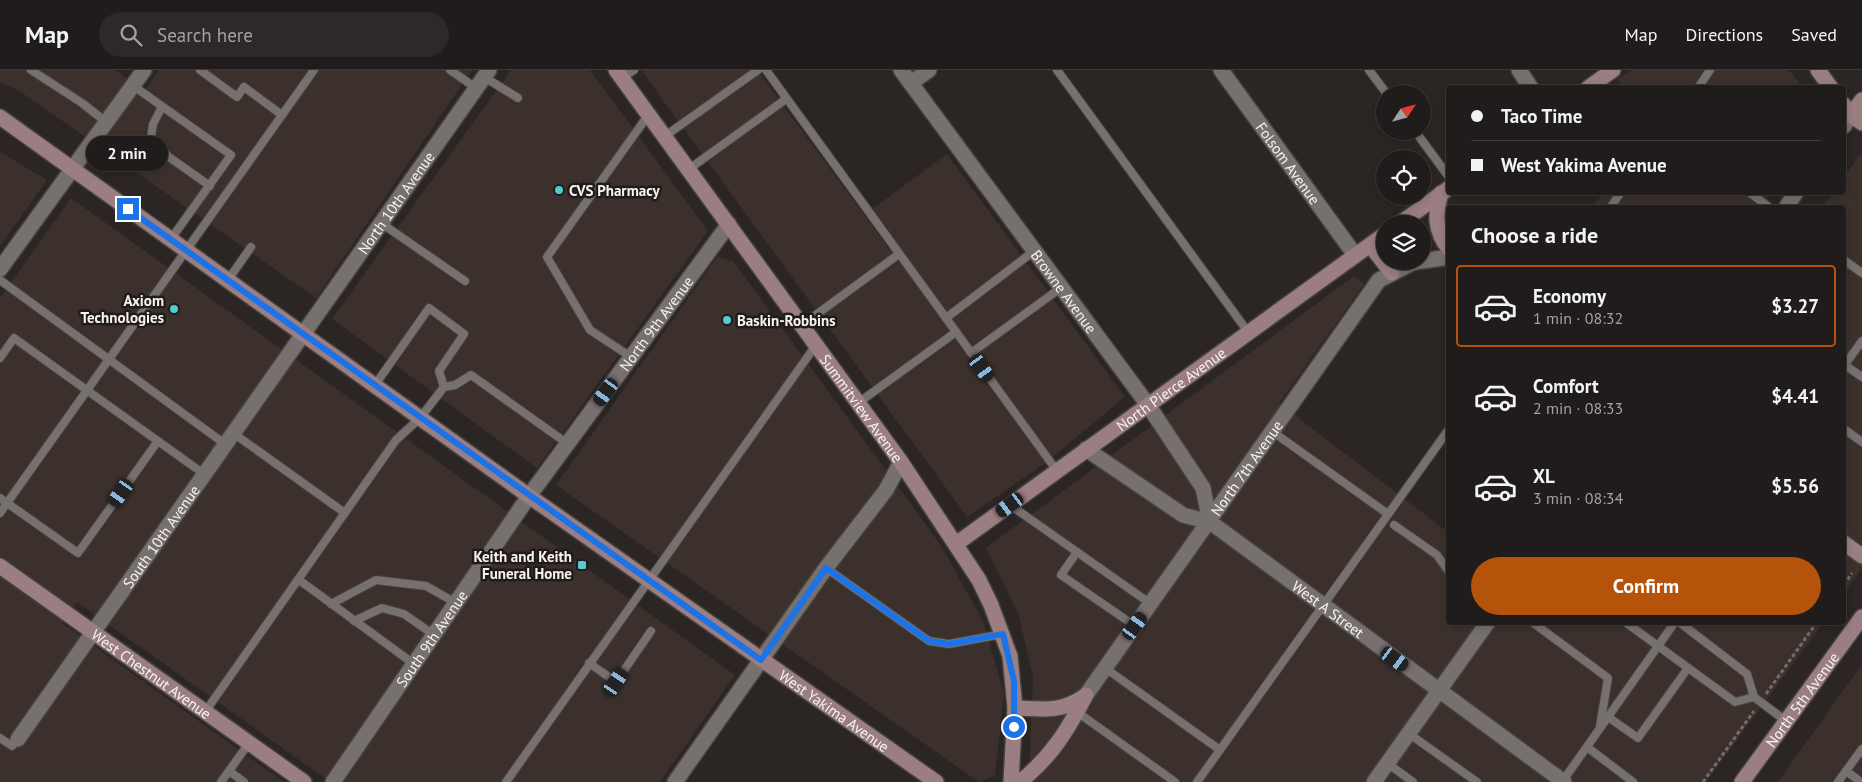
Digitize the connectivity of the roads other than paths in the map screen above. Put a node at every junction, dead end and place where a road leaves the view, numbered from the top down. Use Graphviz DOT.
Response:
graph roads {
  1 [pos="31,70"];
  2 [pos="144,70"];
  3 [pos="200,70"];
  4 [pos="314,70"];
  5 [pos="450,70"];
  6 [pos="758,70"];
  7 [pos="766,70"];
  8 [pos="902,70"];
  9 [pos="929,70"];
  10 [pos="1057,70"];
  11 [pos="1221,70"];
  12 [pos="1369,70"];
  13 [pos="1519,70"];
  14 [pos="1613,70"];
  15 [pos="1710,70"];
  16 [pos="1818,70"];
  17 [pos="624,73"];
  18 [pos="483,78"];
  19 [pos="911,83"];
  20 [pos="132,85"];
  21 [pos="1380,85"];
  22 [pos="1530,85"];
  23 [pos="1592,85"];
  24 [pos="1700,85"];
  25 [pos="1829,85"];
  26 [pos="518,98"];
  27 [pos="786,99"];
  28 [pos="1862,100"];
  29 [pos="162,107"];
  30 [pos="649,114"];
  31 [pos="282,115"];
  32 [pos="0,117"];
  33 [pos="1850,117"];
  34 [pos="106,122"];
  35 [pos="665,136"];
  36 [pos="1422,140"];
  37 [pos="72,169"];
  38 [pos="689,169"];
  39 [pos="1446,173"];
  40 [pos="210,186"];
  41 [pos="1445,190"];
  42 [pos="1753,195"];
  43 [pos="1766,205"];
  44 [pos="1411,215"];
  45 [pos="381,223"];
  46 [pos="729,224"];
  47 [pos="171,239"];
  48 [pos="1376,241"];
  49 [pos="1446,244"];
  50 [pos="1370,245"];
  51 [pos="251,247"];
  52 [pos="186,250"];
  53 [pos="1034,251"];
  54 [pos="899,254"];
  55 [pos="1355,255"];
  56 [pos="1446,257"];
  57 [pos="1431,260"];
  58 [pos="1846,261"];
  59 [pos="0,269"];
  60 [pos="1397,270"];
  61 [pos="1392,272"];
  62 [pos="1862,273"];
  63 [pos="0,280"];
  64 [pos="228,280"];
  65 [pos="465,281"];
  66 [pos="1062,287"];
  67 [pos="946,318"];
  68 [pos="802,325"];
  69 [pos="956,332"];
  70 [pos="1248,332"];
  71 [pos="303,334"];
  72 [pos="1862,341"];
  73 [pos="816,345"];
  74 [pos="971,353"];
  75 [pos="631,357"];
  76 [pos="0,358"];
  77 [pos="109,360"];
  78 [pos="1846,362"];
  79 [pos="1846,366"];
  80 [pos="1862,377"];
  81 [pos="375,385"];
  82 [pos="444,387"];
  83 [pos="87,390"];
  84 [pos="858,403"];
  85 [pos="1148,405"];
  86 [pos="420,418"];
  87 [pos="1846,430"];
  88 [pos="1273,432"];
  89 [pos="1446,433"];
  90 [pos="229,438"];
  91 [pos="158,441"];
  92 [pos="1862,442"];
  93 [pos="568,444"];
  94 [pos="1086,449"];
  95 [pos="901,462"];
  96 [pos="1057,471"];
  97 [pos="204,474"];
  98 [pos="529,496"];
  99 [pos="0,498"];
  100 [pos="7,503"];
  101 [pos="1010,505"];
  102 [pos="0,513"];
  103 [pos="345,513"];
  104 [pos="1388,514"];
  105 [pos="1210,522"];
  106 [pos="1394,525"];
  107 [pos="956,544"];
  108 [pos="1846,544"];
  109 [pos="1077,552"];
  110 [pos="1862,556"];
  111 [pos="0,566"];
  112 [pos="826,568"];
  113 [pos="1446,568"];
  114 [pos="299,580"];
  115 [pos="648,580"];
  116 [pos="456,603"];
  117 [pos="331,604"];
  118 [pos="1151,604"];
  119 [pos="1323,605"];
  120 [pos="1862,617"];
  121 [pos="354,620"];
  122 [pos="1486,625"];
  123 [pos="1536,625"];
  124 [pos="1629,625"];
  125 [pos="1673,625"];
  126 [pos="1683,625"];
  127 [pos="1135,626"];
  128 [pos="651,631"];
  129 [pos="92,632"];
  130 [pos="1003,634"];
  131 [pos="434,635"];
  132 [pos="1658,646"];
  133 [pos="761,660"];
  134 [pos="589,663"];
  135 [pos="414,664"];
  136 [pos="1105,668"];
  137 [pos="1688,668"];
  138 [pos="1438,690"];
  139 [pos="1086,695"];
  140 [pos="1754,698"];
  141 [pos="1015,708"];
  142 [pos="205,712"];
  143 [pos="1077,712"];
  144 [pos="1608,717"];
  145 [pos="1786,721"];
  146 [pos="1600,728"];
  147 [pos="1408,733"];
  148 [pos="0,738"];
  149 [pos="18,739"];
  150 [pos="250,743"];
  151 [pos="1587,747"];
  152 [pos="1862,749"];
  153 [pos="1220,750"];
  154 [pos="1387,763"];
  155 [pos="229,771"];
  156 [pos="1846,771"];
  157 [pos="222,782"];
  158 [pos="244,782"];
  159 [pos="304,782"];
  160 [pos="333,782"];
  161 [pos="506,782"];
  162 [pos="675,782"];
  163 [pos="936,782"];
  164 [pos="1011,782"];
  165 [pos="1020,782"];
  166 [pos="1175,782"];
  167 [pos="1197,782"];
  168 [pos="1374,782"];
  169 [pos="1413,782"];
  170 [pos="1477,782"];
  171 [pos="1563,782"];
  172 [pos="1633,782"];
  173 [pos="1742,782"];
  174 [pos="1838,782"];
  175 [pos="1861,782"];
  1 -- 34 [label="lane"];
  2 -- 20 [label="street"];
  3 -- 31 [label="lane"];
  4 -- 31 [label="lane"];
  5 -- 18 [label="lane"];
  6 -- 35 [label="lane"];
  7 -- 27 [label="lane"];
  8 -- 19 [label="street, Browne Avenue"];
  9 -- 19 [label="street"];
  10 -- 70 [label="lane"];
  11 -- 55 [label="street, Folsom Avenue"];
  12 -- 21 [label="lane"];
  13 -- 22 [label="street"];
  14 -- 23 [label="main road"];
  15 -- 24 [label="lane"];
  16 -- 25 [label="main road"];
  17 -- 30 [label="main road, Summitview Avenue"];
  18 -- 26 [label="lane"];
  18 -- 45 [label="street, North 10th Avenue"];
  19 -- 53 [label="street, Browne Avenue"];
  20 -- 29 [label="lane"];
  20 -- 34 [label="street"];
  27 -- 38 [label="lane"];
  27 -- 54 [label="lane"];
  28 -- 33 [label="main road"];
  29 -- 40 [label="lane"];
  29 -- 40 [label="lane"];
  30 -- 35 [label="main road, Summitview Avenue"];
  30 -- 75 [label="lane"];
  31 -- 52 [label="lane"];
  32 -- 37 [label="main road, West Yakima Avenue"];
  34 -- 37 [label="street"];
  35 -- 38 [label="main road, Summitview Avenue"];
  36 -- 39 [label="lane"];
  37 -- 47 [label="main road, West Yakima Avenue"];
  37 -- 59 [label="street"];
  38 -- 46 [label="main road, Summitview Avenue"];
  40 -- 47 [label="lane"];
  41 -- 44 [label="main road"];
  41 -- 49 [label="main road"];
  42 -- 43 [label="lane"];
  45 -- 65 [label="lane"];
  45 -- 71 [label="street, North 10th Avenue"];
  46 -- 68 [label="main road, Summitview Avenue"];
  46 -- 75 [label="street, North 9th Avenue"];
  47 -- 52 [label="main road, West Yakima Avenue"];
  48 -- 50 [label="main road, North Pierce Avenue"];
  50 -- 55 [label="main road, North Pierce Avenue"];
  50 -- 61 [label="main road"];
  51 -- 64 [label="lane"];
  52 -- 64 [label="main road, West Yakima Avenue"];
  52 -- 77 [label="lane"];
  53 -- 66 [label="street, Browne Avenue"];
  53 -- 67 [label="lane"];
  54 -- 67 [label="lane"];
  54 -- 68 [label="lane"];
  55 -- 70 [label="main road, North Pierce Avenue"];
  56 -- 57 [label="street, North 7th Avenue"];
  58 -- 62 [label="lane"];
  60 -- 61 [label="street, North 7th Avenue"];
  61 -- 88 [label="street, North 7th Avenue"];
  63 -- 77 [label="lane"];
  64 -- 71 [label="main road, West Yakima Avenue"];
  66 -- 74 [label="lane"];
  66 -- 85 [label="street, Browne Avenue"];
  67 -- 69 [label="lane"];
  68 -- 73 [label="main road, Summitview Avenue"];
  69 -- 74 [label="lane"];
  69 -- 84 [label="lane"];
  70 -- 85 [label="main road, North Pierce Avenue"];
  71 -- 81 [label="main road, West Yakima Avenue"];
  71 -- 90 [label="street, South 10th Avenue"];
  72 -- 78 [label="lane"];
  73 -- 84 [label="main road, Summitview Avenue"];
  73 -- 115 [label="lane"];
  74 -- 96 [label="lane"];
  75 -- 93 [label="street, North 9th Avenue"];
  76 -- 83 [label="lane"];
  77 -- 83 [label="lane"];
  77 -- 90 [label="lane"];
  79 -- 80 [label="lane"];
  81 -- 82 [label="lane"];
  81 -- 86 [label="main road, West Yakima Avenue"];
  82 -- 86 [label="lane"];
  82 -- 93 [label="lane"];
  83 -- 91 [label="lane"];
  83 -- 100 [label="lane"];
  84 -- 95 [label="main road, Summitview Avenue"];
  85 -- 94 [label="main road, North Pierce Avenue"];
  85 -- 105 [label="street, Browne Avenue"];
  86 -- 98 [label="main road, West Yakima Avenue"];
  86 -- 103 [label="lane"];
  87 -- 92 [label="lane"];
  88 -- 104 [label="lane"];
  88 -- 105 [label="street, North 7th Avenue"];
  89 -- 104 [label="lane"];
  90 -- 97 [label="street, South 10th Avenue"];
  90 -- 103 [label="lane"];
  91 -- 97 [label="lane"];
  91 -- 100 [label="lane"];
  93 -- 98 [label="street, North 9th Avenue"];
  94 -- 96 [label="main road, North Pierce Avenue"];
  94 -- 105 [label="street, West A Street"];
  95 -- 107 [label="main road, Summitview Avenue"];
  95 -- 112 [label="street"];
  96 -- 101 [label="main road, North Pierce Avenue"];
  97 -- 129 [label="street, South 10th Avenue"];
  98 -- 115 [label="main road, West Yakima Avenue"];
  98 -- 116 [label="street, South 9th Avenue"];
  99 -- 100 [label="lane"];
  100 -- 102 [label="lane"];
  101 -- 107 [label="main road, North Pierce Avenue"];
  101 -- 109 [label="lane"];
  103 -- 114 [label="lane"];
  104 -- 119 [label="lane"];
  105 -- 118 [label="street, North 7th Avenue"];
  105 -- 119 [label="street, West A Street"];
  106 -- 113 [label="lane"];
  107 -- 130 [label="main road, Summitview Avenue"];
  108 -- 110 [label="main road"];
  109 -- 118 [label="lane"];
  109 -- 127 [label="lane"];
  111 -- 129 [label="main road, West Chestnut Avenue"];
  112 -- 130 [label="lane"];
  112 -- 133 [label="street"];
  114 -- 117 [label="lane"];
  114 -- 142 [label="lane"];
  115 -- 133 [label="main road, West Yakima Avenue"];
  115 -- 134 [label="lane"];
  116 -- 117 [label="lane"];
  116 -- 131 [label="street, South 9th Avenue"];
  117 -- 121 [label="lane"];
  118 -- 127 [label="street, North 7th Avenue"];
  119 -- 138 [label="street, West A Street"];
  119 -- 153 [label="lane"];
  120 -- 145 [label="main road, North 5th Avenue"];
  121 -- 131 [label="lane"];
  121 -- 135 [label="lane"];
  122 -- 138 [label="street"];
  123 -- 146 [label="lane"];
  124 -- 132 [label="lane"];
  125 -- 132 [label="lane"];
  126 -- 140 [label="lane"];
  127 -- 136 [label="street, North 7th Avenue"];
  128 -- 134 [label="lane"];
  129 -- 142 [label="main road, West Chestnut Avenue"];
  129 -- 149 [label="street, South 10th Avenue"];
  130 -- 141 [label="main road, Summitview Avenue"];
  131 -- 135 [label="street, South 9th Avenue"];
  132 -- 137 [label="lane"];
  132 -- 144 [label="lane"];
  133 -- 162 [label="street"];
  133 -- 163 [label="main road, West Yakima Avenue"];
  134 -- 161 [label="lane"];
  135 -- 160 [label="street, South 9th Avenue"];
  136 -- 139 [label="street, North 7th Avenue"];
  136 -- 153 [label="lane"];
  137 -- 140 [label="lane"];
  137 -- 144 [label="lane"];
  138 -- 147 [label="street"];
  138 -- 171 [label="street, West A Street"];
  139 -- 141 [label="main road"];
  139 -- 143 [label="main road"];
  140 -- 145 [label="lane"];
  141 -- 164 [label="main road, Summitview Avenue"];
  142 -- 150 [label="main road, West Chestnut Avenue"];
  143 -- 165 [label="main road"];
  143 -- 166 [label="lane"];
  144 -- 146 [label="lane"];
  145 -- 173 [label="main road, North 5th Avenue"];
  146 -- 151 [label="lane"];
  147 -- 154 [label="street"];
  147 -- 170 [label="lane"];
  148 -- 149 [label="lane"];
  150 -- 155 [label="lane"];
  150 -- 159 [label="main road, West Chestnut Avenue"];
  151 -- 171 [label="lane"];
  151 -- 172 [label="lane"];
  152 -- 156 [label="lane"];
  153 -- 167 [label="lane"];
  154 -- 168 [label="street"];
  154 -- 169 [label="lane"];
  155 -- 157 [label="lane"];
  155 -- 158 [label="lane"];
  156 -- 174 [label="lane"];
  156 -- 175 [label="lane"];
}
